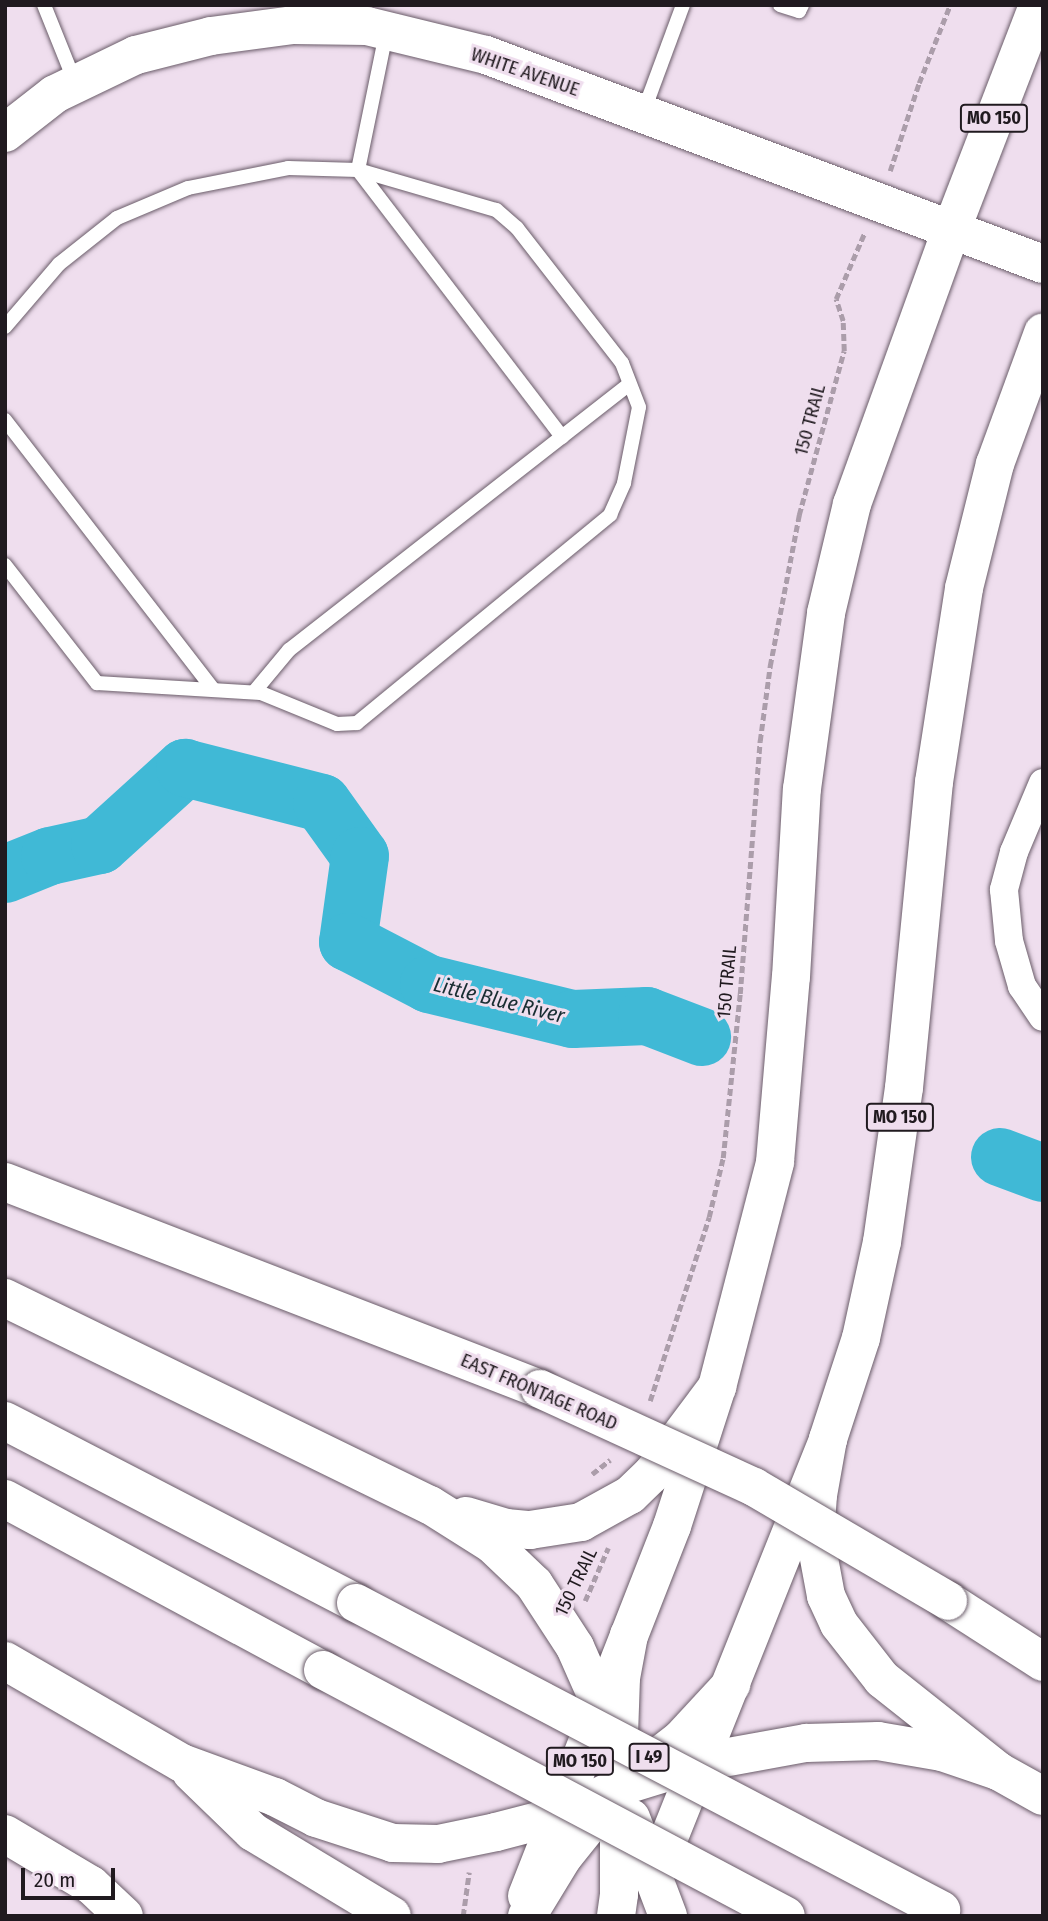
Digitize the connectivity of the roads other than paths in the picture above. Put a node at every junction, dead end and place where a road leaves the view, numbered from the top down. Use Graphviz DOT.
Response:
graph roads {
  1 [pos="44,5"];
  2 [pos="683,5"];
  3 [pos="780,5"];
  4 [pos="802,5"];
  5 [pos="1038,5"];
  6 [pos="389,18"];
  7 [pos="75,84"];
  8 [pos="642,114"];
  9 [pos="5,133"];
  10 [pos="358,170"];
  11 [pos="951,231"];
  12 [pos="1043,264"];
  13 [pos="5,327"];
  14 [pos="1043,332"];
  15 [pos="630,384"];
  16 [pos="5,420"];
  17 [pos="562,437"];
  18 [pos="5,565"];
  19 [pos="214,690"];
  20 [pos="254,692"];
  21 [pos="1043,783"];
  22 [pos="1036,818"];
  23 [pos="1043,1017"];
  24 [pos="5,1182"];
  25 [pos="5,1298"];
  26 [pos="717,1387"];
  27 [pos="5,1421"];
  28 [pos="828,1439"];
  29 [pos="5,1499"];
  30 [pos="430,1505"];
  31 [pos="629,1635"];
  32 [pos="5,1661"];
  33 [pos="1043,1662"];
  34 [pos="731,1685"];
  35 [pos="601,1706"];
  36 [pos="701,1762"];
  37 [pos="182,1763"];
  38 [pos="998,1771"];
  39 [pos="619,1787"];
  40 [pos="1043,1796"];
  41 [pos="558,1816"];
  42 [pos="5,1834"];
  43 [pos="654,1875"];
  44 [pos="946,1913"];
  45 [pos="124,1916"];
  46 [pos="392,1916"];
  47 [pos="520,1916"];
  48 [pos="527,1916"];
  49 [pos="615,1916"];
  50 [pos="638,1916"];
  51 [pos="667,1916"];
  52 [pos="786,1916"];
  1 -- 7 [label="lane"];
  2 -- 8 [label="lane"];
  3 -- 4 [label="lane"];
  5 -- 11 [label="main road, MO 150"];
  6 -- 7 [label="main road, WHITE AVENUE"];
  6 -- 8 [label="main road, WHITE AVENUE"];
  6 -- 10 [label="lane"];
  7 -- 9 [label="main road, WHITE AVENUE"];
  8 -- 11 [label="main road, WHITE AVENUE"];
  10 -- 13 [label="lane"];
  10 -- 15 [label="lane"];
  10 -- 17 [label="lane"];
  11 -- 12 [label="main road, WHITE AVENUE"];
  11 -- 26 [label="main road, MO 150"];
  14 -- 28 [label="main road, MO 150"];
  15 -- 17 [label="lane"];
  15 -- 20 [label="lane"];
  16 -- 19 [label="lane"];
  17 -- 20 [label="lane"];
  18 -- 19 [label="lane"];
  19 -- 20 [label="lane"];
  21 -- 22 [label="street"];
  22 -- 23 [label="street"];
  24 -- 33 [label="main road, EAST FRONTAGE ROAD, bridge"];
  25 -- 30 [label="main road"];
  26 -- 30 [label="main road"];
  26 -- 31 [label="main road, MO 150"];
  27 -- 44 [label="main road, I 49, bridge"];
  28 -- 34 [label="main road, MO 150"];
  28 -- 38 [label="main road"];
  29 -- 52 [label="main road, bridge"];
  30 -- 35 [label="main road"];
  31 -- 35 [label="main road, MO 150"];
  31 -- 39 [label="main road"];
  32 -- 37 [label="main road"];
  34 -- 36 [label="main road, MO 150"];
  34 -- 39 [label="main road"];
  35 -- 39 [label="main road"];
  35 -- 41 [label="main road, MO 150"];
  36 -- 38 [label="main road"];
  36 -- 39 [label="main road"];
  36 -- 43 [label="main road, MO 150"];
  37 -- 41 [label="main road"];
  37 -- 46 [label="main road"];
  38 -- 40 [label="main road"];
  39 -- 41 [label="main road"];
  39 -- 43 [label="main road"];
  39 -- 48 [label="main road"];
  39 -- 49 [label="main road"];
  41 -- 47 [label="main road, MO 150"];
  42 -- 45 [label="main road"];
  43 -- 50 [label="main road, MO 150"];
  43 -- 51 [label="main road"];
}
